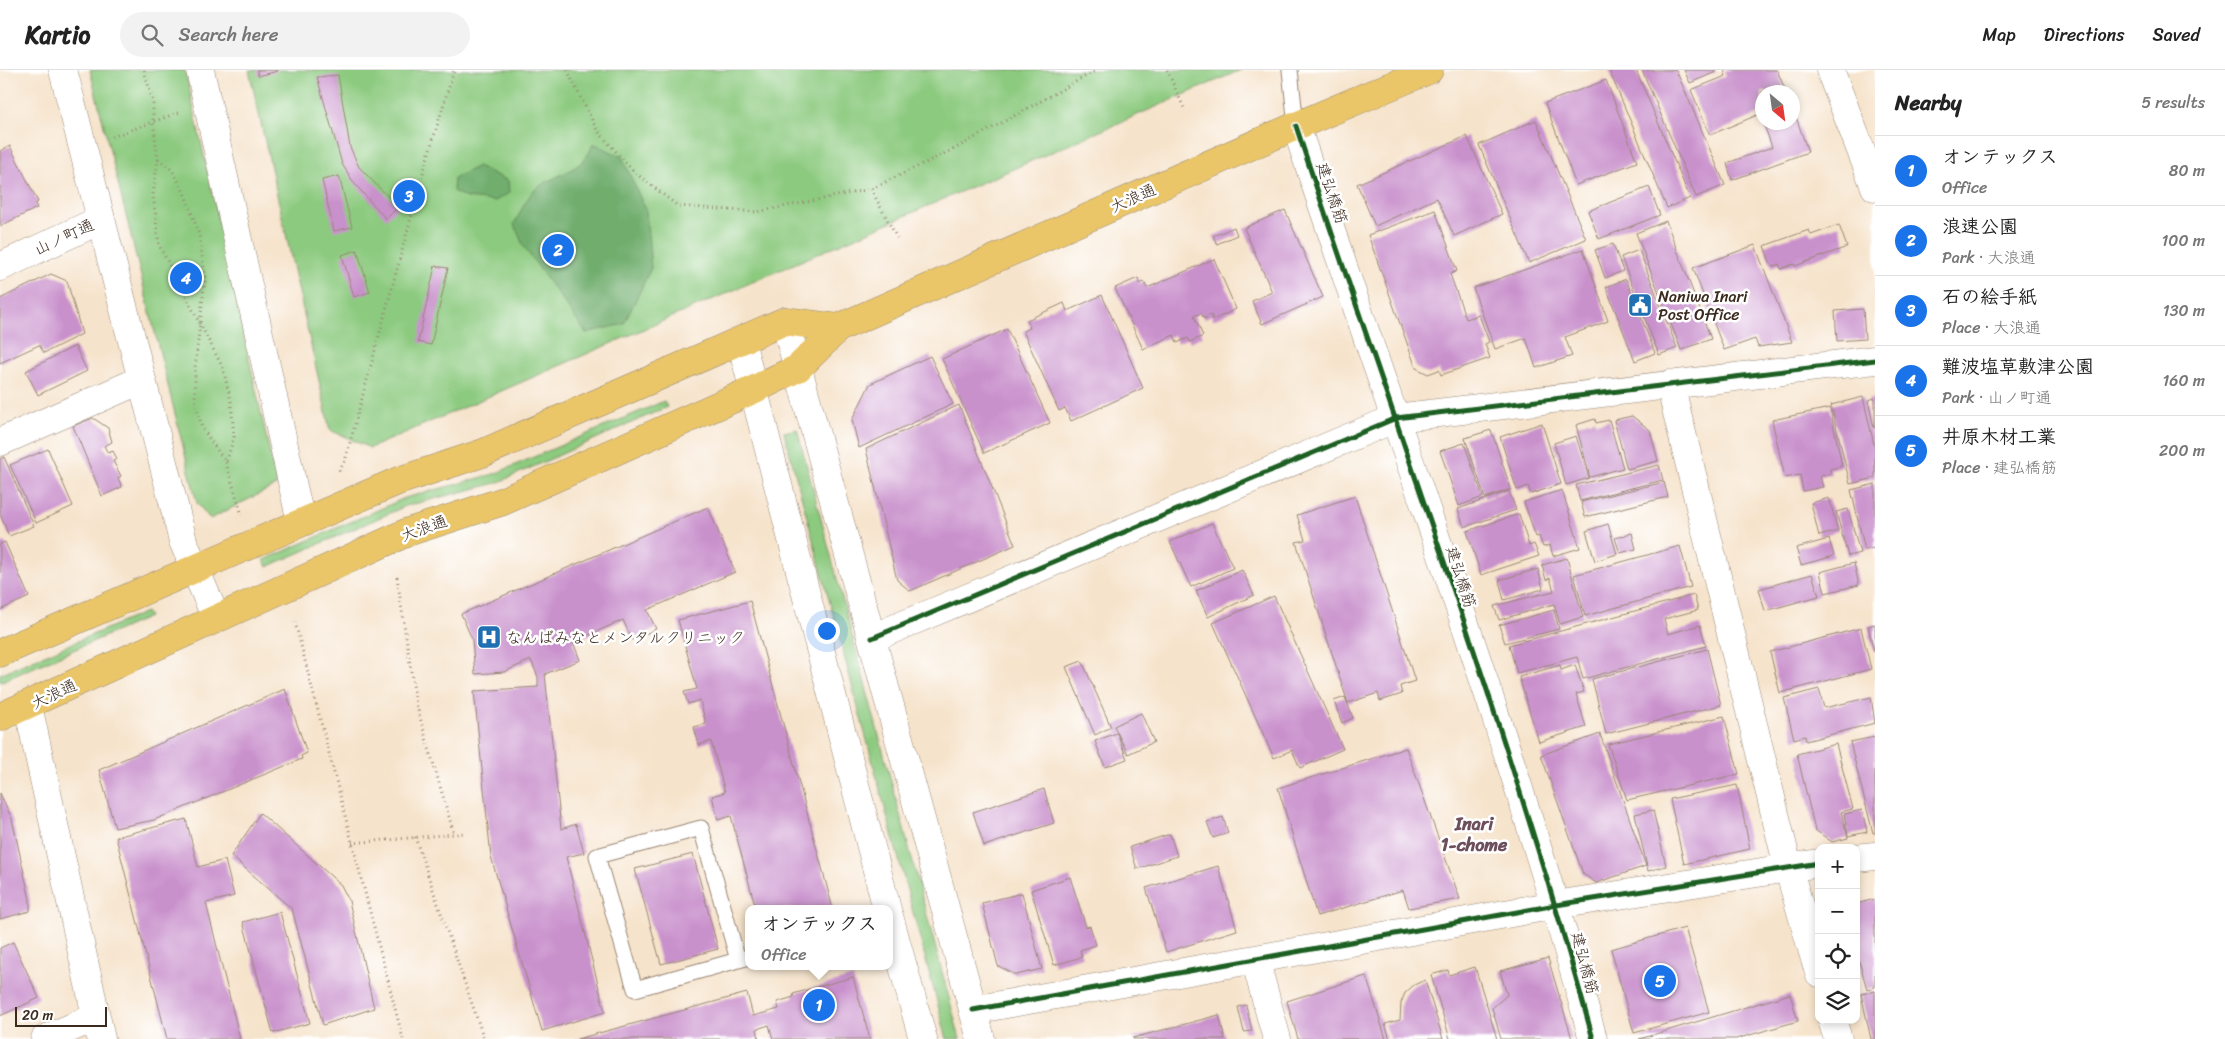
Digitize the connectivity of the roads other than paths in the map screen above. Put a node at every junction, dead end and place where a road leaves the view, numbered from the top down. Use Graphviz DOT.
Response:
graph roads {
  1 [pos="64,70"];
  2 [pos="200,70"];
  3 [pos="1290,70"];
  4 [pos="1429,70"];
  5 [pos="1830,70"];
  6 [pos="1296,126"];
  7 [pos="1875,187"];
  8 [pos="100,220"];
  9 [pos="0,267"];
  10 [pos="785,321"];
  11 [pos="838,328"];
  12 [pos="741,341"];
  13 [pos="1875,360"];
  14 [pos="798,368"];
  15 [pos="141,380"];
  16 [pos="1670,384"];
  17 [pos="754,389"];
  18 [pos="1396,418"];
  19 [pos="0,442"];
  20 [pos="302,522"];
  21 [pos="196,569"];
  22 [pos="216,618"];
  23 [pos="872,638"];
  24 [pos="0,653"];
  25 [pos="28,706"];
  26 [pos="0,717"];
  27 [pos="1875,856"];
  28 [pos="1860,858"];
  29 [pos="1815,864"];
  30 [pos="1788,867"];
  31 [pos="886,905"];
  32 [pos="1556,905"];
  33 [pos="893,932"];
  34 [pos="744,958"];
  35 [pos="1255,959"];
  36 [pos="1815,959"];
  37 [pos="973,1010"];
  38 [pos="1833,1024"];
  39 [pos="98,1028"];
  40 [pos="46,1039"];
  41 [pos="923,1039"];
  42 [pos="981,1039"];
  43 [pos="1277,1039"];
  44 [pos="1593,1039"];
  45 [pos="1838,1039"];
  1 -- 8 [label="street"];
  2 -- 20 [label="street"];
  3 -- 6 [label="lane"];
  4 -- 6 [label="main road, 大浪通"];
  5 -- 7 [label="street"];
  6 -- 11 [label="main road, 大浪通"];
  6 -- 18 [label="street, 建弘橋筋"];
  8 -- 9 [label="street, 山ノ町通"];
  8 -- 15 [label="street"];
  10 -- 11 [label="main road"];
  10 -- 12 [label="main road"];
  10 -- 14 [label="street"];
  11 -- 14 [label="main road, 大浪通"];
  12 -- 17 [label="street"];
  12 -- 20 [label="main road"];
  13 -- 16 [label="street"];
  14 -- 17 [label="main road, 大浪通"];
  14 -- 23 [label="street"];
  15 -- 19 [label="street"];
  15 -- 21 [label="street"];
  16 -- 18 [label="street"];
  16 -- 30 [label="street"];
  17 -- 22 [label="main road, 大浪通"];
  17 -- 31 [label="street"];
  18 -- 23 [label="street"];
  18 -- 32 [label="street, 建弘橋筋"];
  20 -- 21 [label="main road"];
  21 -- 22 [label="street"];
  21 -- 24 [label="main road"];
  22 -- 25 [label="main road, 大浪通"];
  23 -- 37 [label="street"];
  25 -- 26 [label="main road, 大浪通"];
  25 -- 39 [label="street"];
  27 -- 28 [label="street"];
  29 -- 30 [label="street"];
  30 -- 32 [label="street"];
  30 -- 36 [label="street"];
  32 -- 35 [label="street"];
  32 -- 44 [label="street, 建弘橋筋"];
  33 -- 41 [label="street"];
  34 -- 34 [label="lane"];
  35 -- 37 [label="street"];
  35 -- 43 [label="street"];
  37 -- 42 [label="street"];
  38 -- 45 [label="street"];
  39 -- 40 [label="street"];
}
